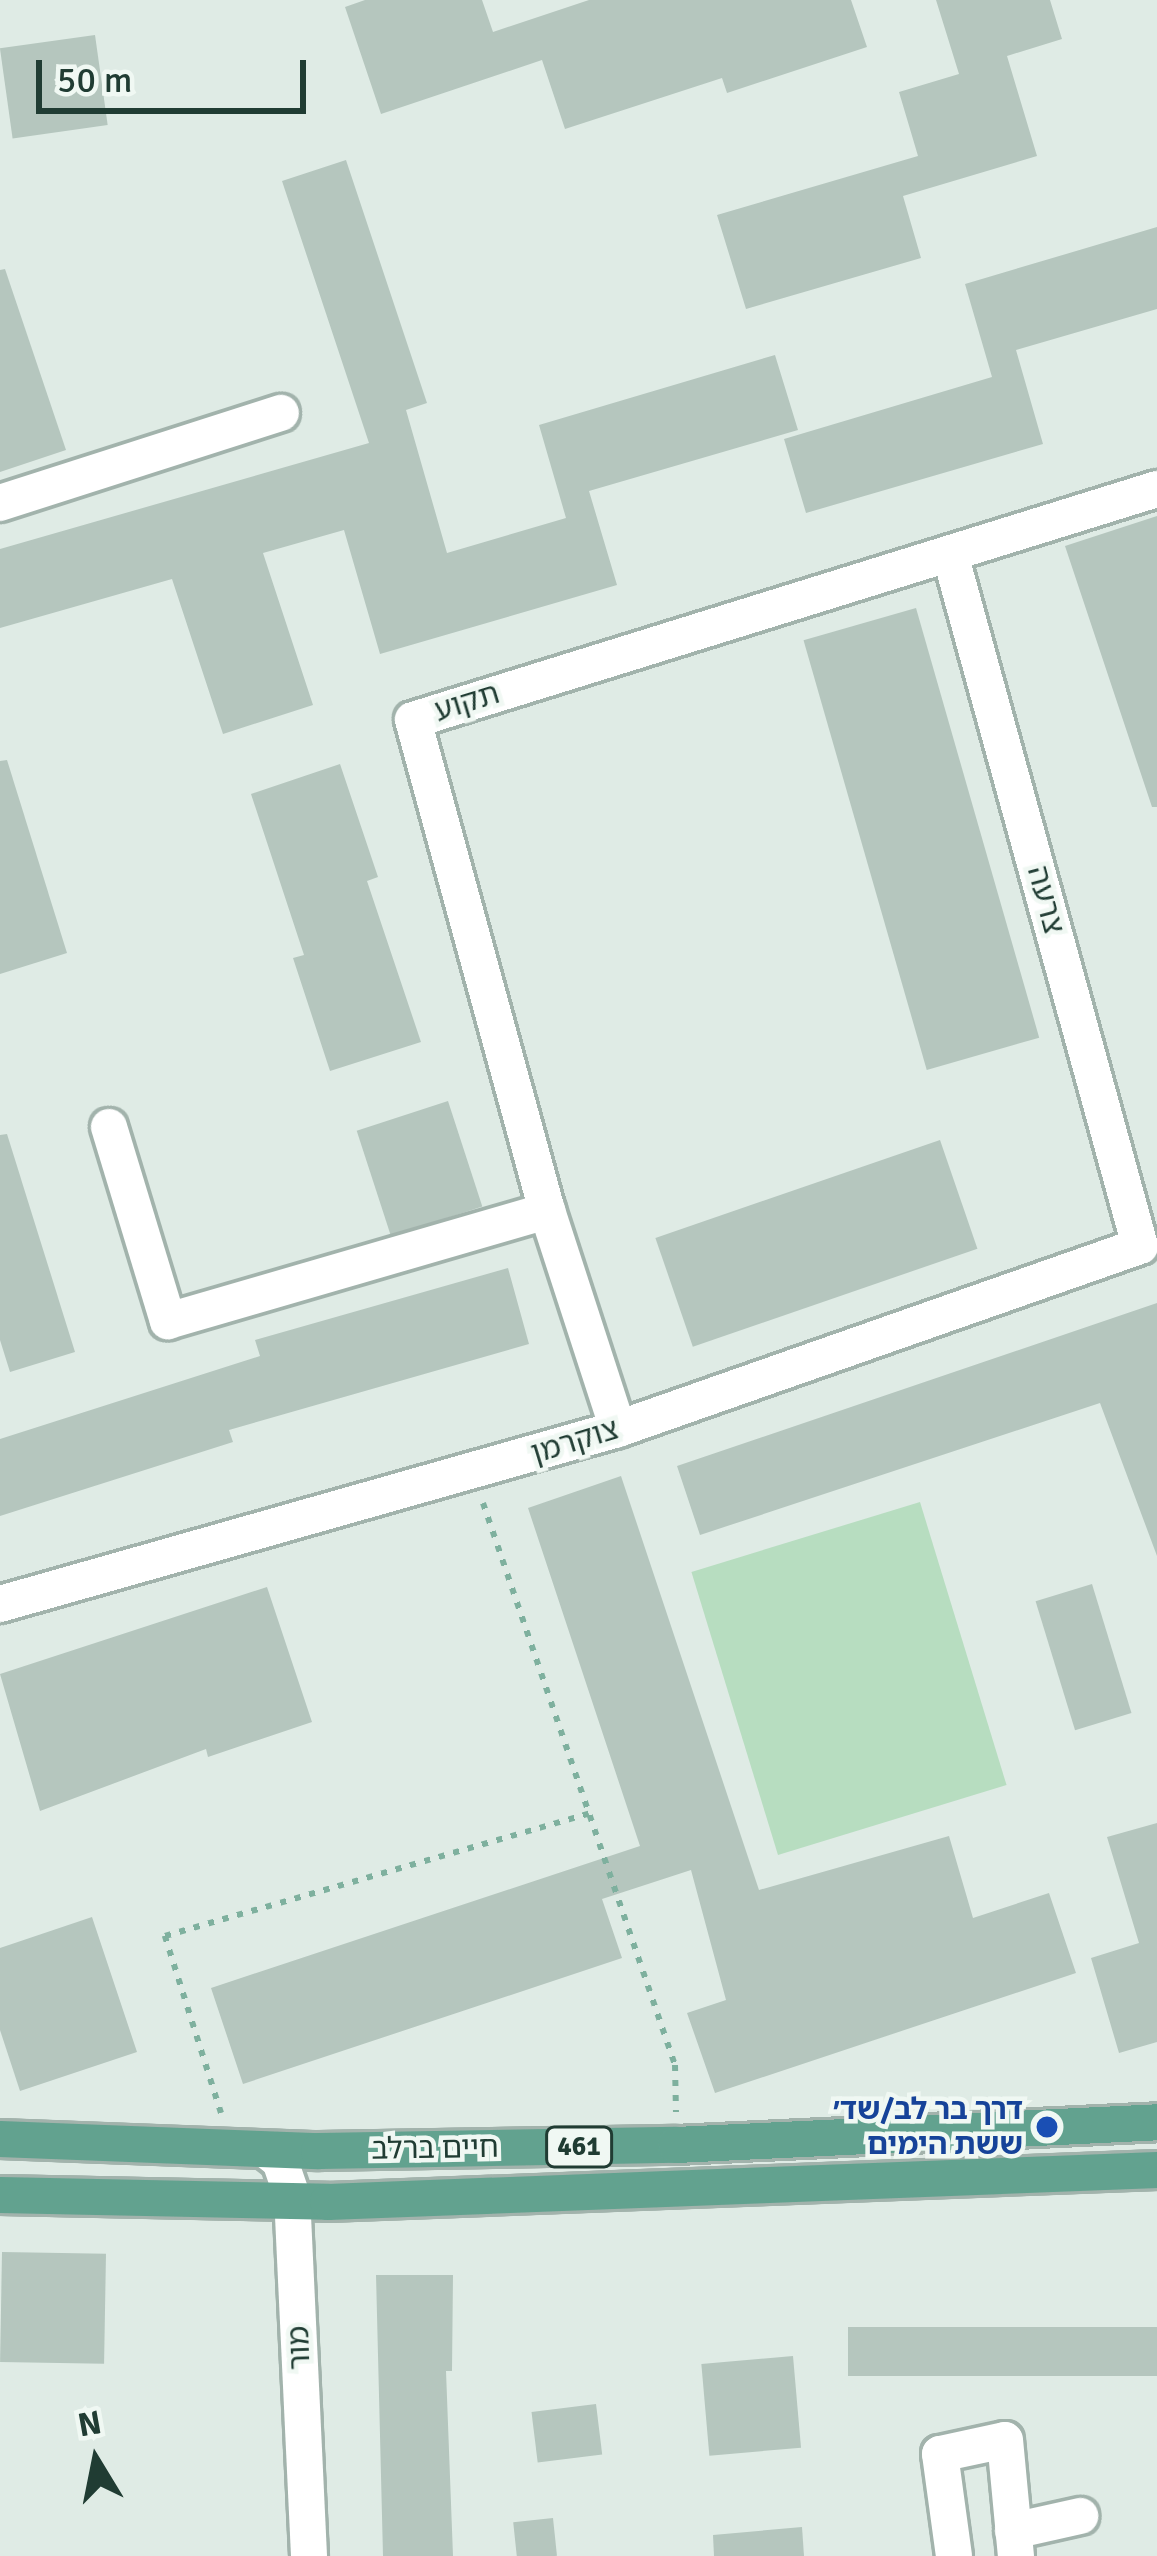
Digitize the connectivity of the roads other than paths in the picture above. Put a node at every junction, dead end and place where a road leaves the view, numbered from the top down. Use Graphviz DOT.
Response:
graph roads {
  1 [pos="280,413"];
  2 [pos="1157,489"];
  3 [pos="0,503"];
  4 [pos="950,554"];
  5 [pos="109,1127"];
  6 [pos="547,1211"];
  7 [pos="1140,1246"];
  8 [pos="618,1429"];
  9 [pos="0,1604"];
  10 [pos="1157,2122"];
  11 [pos="0,2139"];
  12 [pos="249,2149"];
  13 [pos="1157,2170"];
  14 [pos="0,2195"];
  15 [pos="293,2202"];
  16 [pos="1080,2516"];
  17 [pos="1010,2549"];
  18 [pos="309,2556"];
  19 [pos="954,2556"];
  1 -- 3 [label="street"];
  2 -- 4 [label="street, תקוע"];
  4 -- 6 [label="street, תקוע"];
  4 -- 7 [label="street, צרעה"];
  5 -- 6 [label="street"];
  6 -- 8 [label="street, תקוע"];
  7 -- 8 [label="street, צוקרמן"];
  8 -- 9 [label="street, צוקרמן"];
  10 -- 12 [label="main road, חיים ברלב / 461"];
  11 -- 12 [label="main road, חיים ברלב / 461"];
  12 -- 15 [label="street, מור"];
  13 -- 15 [label="main road, חיים ברלב / 461"];
  14 -- 15 [label="main road, חיים ברלב / 461"];
  15 -- 18 [label="street, מור"];
  16 -- 17 [label="street"];
  17 -- 19 [label="street"];
}
